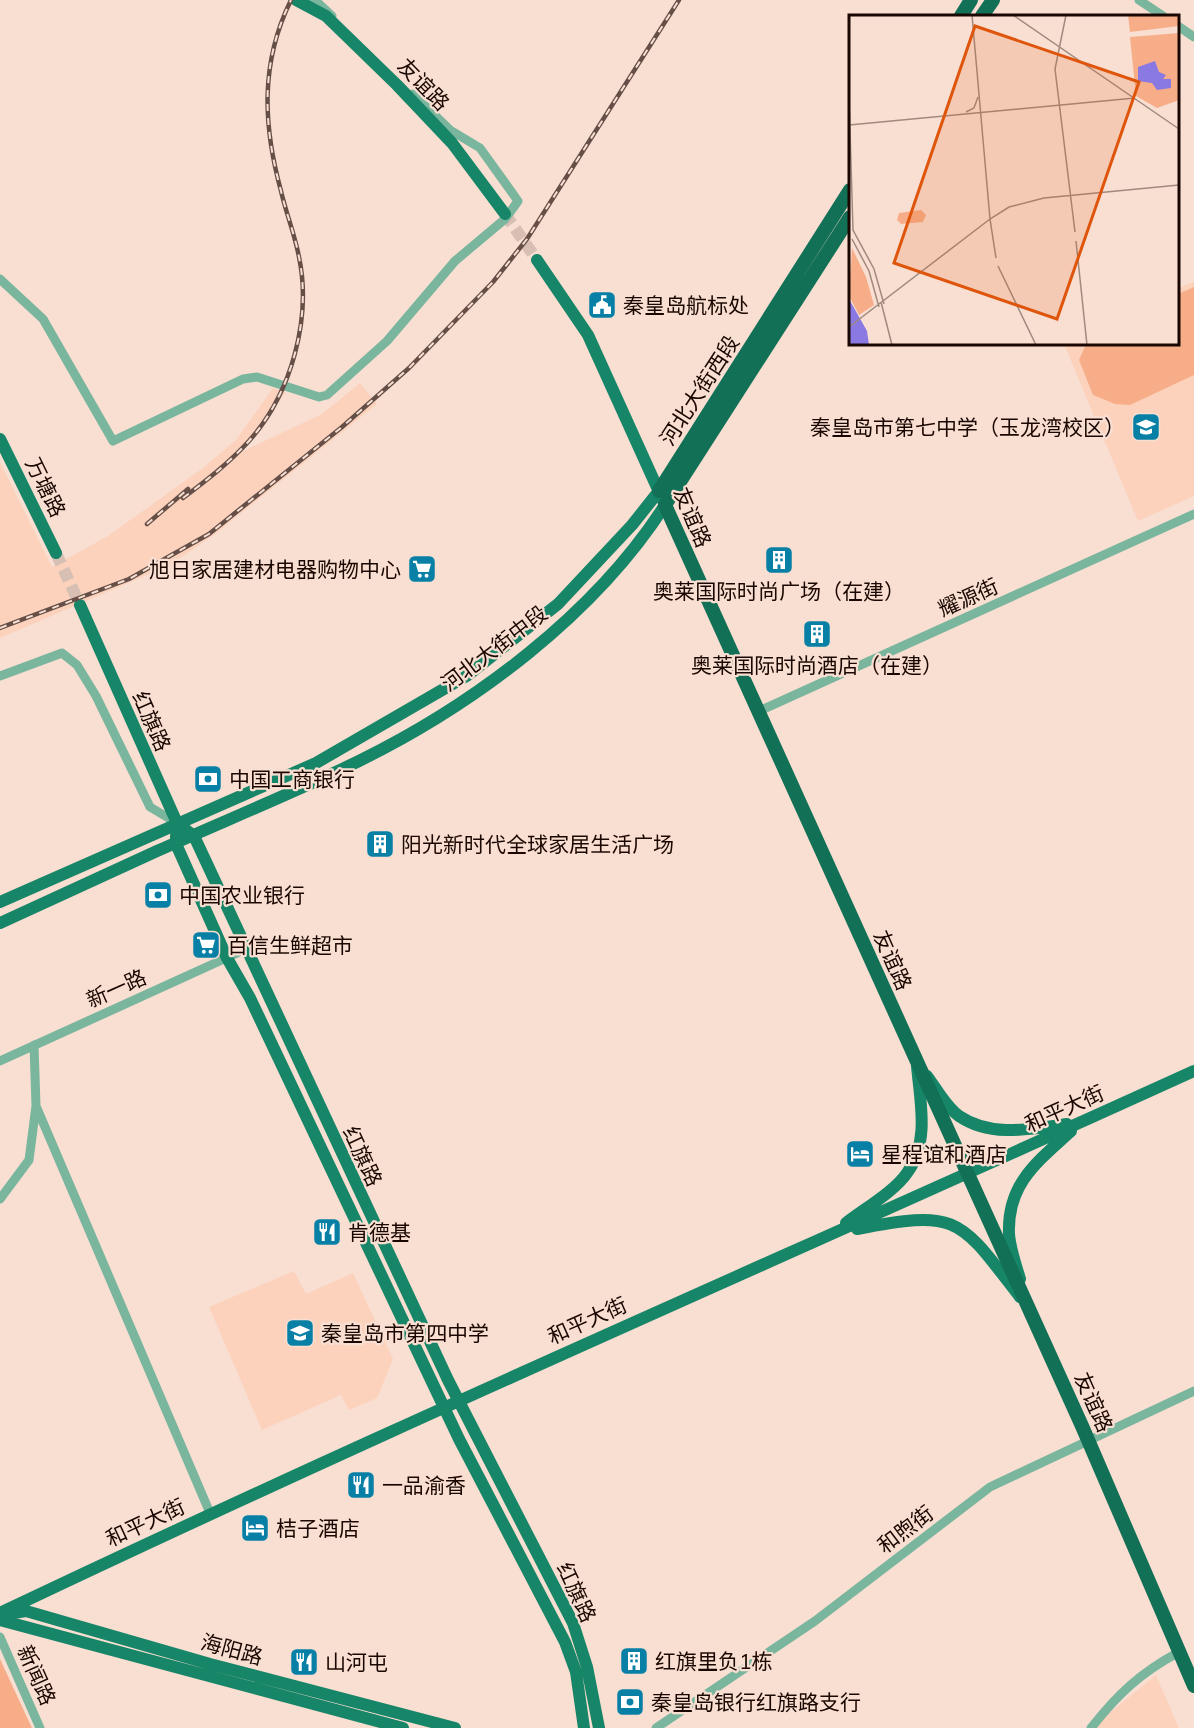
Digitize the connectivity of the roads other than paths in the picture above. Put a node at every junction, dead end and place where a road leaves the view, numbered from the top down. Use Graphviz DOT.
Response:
graph roads {
  1 [pos="296,0"];
  2 [pos="307,0"];
  3 [pos="971,0"];
  4 [pos="993,0"];
  5 [pos="1138,0"];
  6 [pos="962,15"];
  7 [pos="983,15"];
  8 [pos="1161,15"];
  9 [pos="1179,27"];
  10 [pos="1194,37"];
  11 [pos="849,192"];
  12 [pos="506,214"];
  13 [pos="849,219"];
  14 [pos="537,260"];
  15 [pos="0,279"];
  16 [pos="0,439"];
  17 [pos="659,491"];
  18 [pos="665,505"];
  19 [pos="1194,514"];
  20 [pos="56,553"];
  21 [pos="80,605"];
  22 [pos="0,676"];
  23 [pos="758,712"];
  24 [pos="177,823"];
  25 [pos="194,836"];
  26 [pos="176,844"];
  27 [pos="0,902"];
  28 [pos="0,923"];
  29 [pos="246,949"];
  30 [pos="226,958"];
  31 [pos="34,1045"];
  32 [pos="0,1060"];
  33 [pos="917,1065"];
  34 [pos="1194,1071"];
  35 [pos="36,1106"];
  36 [pos="1080,1123"];
  37 [pos="966,1174"];
  38 [pos="0,1199"];
  39 [pos="832,1234"];
  40 [pos="1026,1304"];
  41 [pos="1194,1391"];
  42 [pos="458,1399"];
  43 [pos="444,1405"];
  44 [pos="1088,1440"];
  45 [pos="210,1513"];
  46 [pos="0,1614"];
  47 [pos="0,1620"];
  48 [pos="0,1638"];
  49 [pos="1179,1652"];
  50 [pos="1194,1686"];
  51 [pos="40,1728"];
  52 [pos="403,1728"];
  53 [pos="454,1728"];
  54 [pos="584,1728"];
  55 [pos="599,1728"];
  56 [pos="656,1728"];
  57 [pos="1090,1728"];
  1 -- 12 [label="main road, 友谊路"];
  2 -- 15 [label="street"];
  3 -- 6 [label="highway"];
  4 -- 7 [label="highway"];
  5 -- 8 [label="street"];
  9 -- 10 [label="street"];
  11 -- 17 [label="highway, 河北大街西段"];
  13 -- 18 [label="highway, 河北大街中段"];
  14 -- 17 [label="main road, 友谊路"];
  16 -- 20 [label="main road, 万塘路"];
  17 -- 18 [label="main road, 友谊路"];
  17 -- 24 [label="main road"];
  18 -- 23 [label="highway, 友谊路"];
  18 -- 25 [label="main road, 河北大街中段"];
  19 -- 23 [label="street, 耀源街"];
  21 -- 24 [label="main road, 红旗路"];
  22 -- 24 [label="street"];
  23 -- 33 [label="highway, 友谊路"];
  24 -- 25 [label="main road, 红旗路"];
  24 -- 26 [label="main road"];
  24 -- 27 [label="main road"];
  25 -- 26 [label="main road, 河北大街中段"];
  25 -- 29 [label="main road, 红旗路"];
  26 -- 28 [label="main road, 河北大街中段"];
  26 -- 30 [label="main road"];
  29 -- 30 [label="street, 新一路"];
  29 -- 42 [label="main road, 红旗路"];
  30 -- 31 [label="street, 新一路"];
  30 -- 43 [label="main road"];
  31 -- 32 [label="street, 新一路"];
  31 -- 35 [label="street"];
  33 -- 36 [label="main road"];
  33 -- 37 [label="highway, 友谊路"];
  33 -- 39 [label="main road"];
  34 -- 36 [label="main road, 和平大街"];
  35 -- 38 [label="street"];
  35 -- 45 [label="street"];
  36 -- 37 [label="main road, 和平大街"];
  36 -- 40 [label="main road"];
  37 -- 39 [label="main road, 和平大街"];
  37 -- 40 [label="highway, 友谊路"];
  39 -- 40 [label="main road"];
  39 -- 42 [label="main road, 和平大街"];
  40 -- 44 [label="highway, 友谊路"];
  41 -- 44 [label="street, 和煦街"];
  42 -- 43 [label="main road, 和平大街"];
  42 -- 55 [label="main road, 红旗路"];
  43 -- 45 [label="main road, 和平大街"];
  43 -- 54 [label="main road"];
  44 -- 49 [label="highway, 友谊路"];
  44 -- 56 [label="street, 和煦街"];
  45 -- 46 [label="main road, 和平大街"];
  46 -- 53 [label="main road, 海阳路"];
  47 -- 52 [label="main road, 海阳路"];
  48 -- 51 [label="street, 新闻路"];
  49 -- 50 [label="highway, 友谊路"];
  49 -- 57 [label="street"];
}
